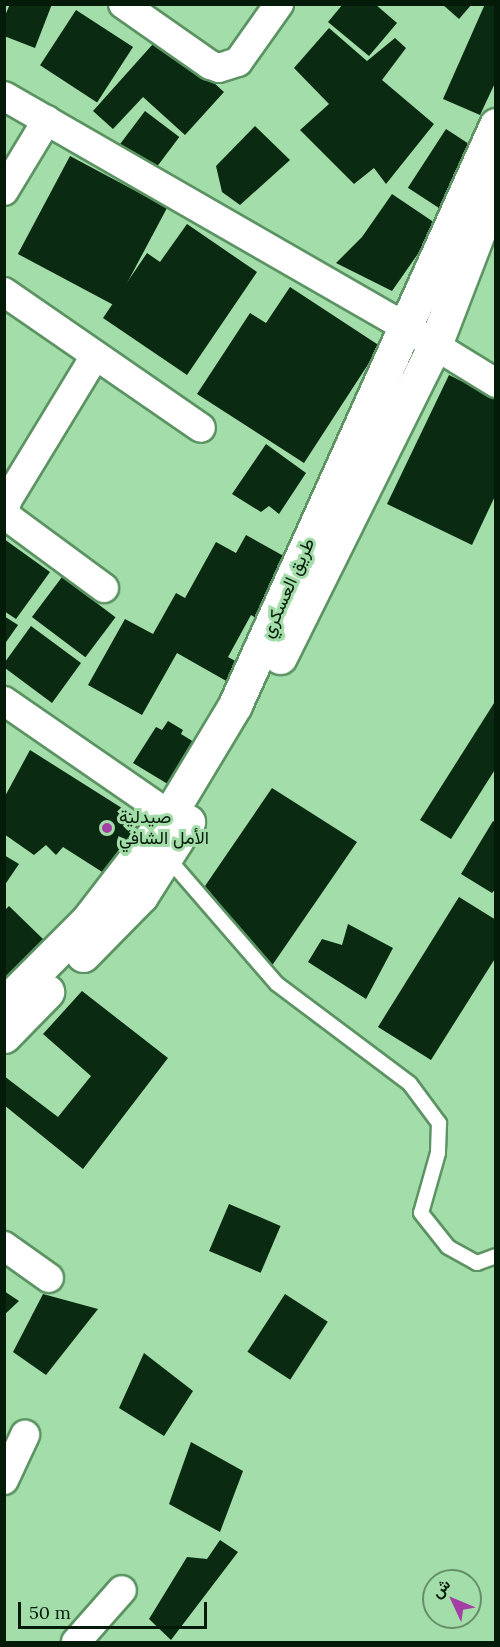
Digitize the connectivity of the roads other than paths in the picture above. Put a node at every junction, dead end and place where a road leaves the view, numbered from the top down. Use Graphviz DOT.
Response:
graph roads {
  1 [pos="123,4"];
  2 [pos="279,4"];
  3 [pos="4,96"];
  4 [pos="47,120"];
  5 [pos="495,124"];
  6 [pos="495,186"];
  7 [pos="4,191"];
  8 [pos="4,292"];
  9 [pos="405,327"];
  10 [pos="435,345"];
  11 [pos="95,356"];
  12 [pos="495,383"];
  13 [pos="201,428"];
  14 [pos="104,588"];
  15 [pos="4,701"];
  16 [pos="169,815"];
  17 [pos="166,856"];
  18 [pos="4,1004"];
  19 [pos="4,1036"];
  20 [pos="4,1246"];
  21 [pos="495,1256"];
  22 [pos="49,1278"];
  23 [pos="25,1435"];
  24 [pos="4,1480"];
  25 [pos="122,1590"];
  26 [pos="76,1642"];
  1 -- 2 [label="street"];
  3 -- 4 [label="street"];
  4 -- 7 [label="street"];
  4 -- 9 [label="street"];
  5 -- 9 [label="street, طريق العسكري"];
  6 -- 10 [label="street, طريق العسكري"];
  8 -- 11 [label="street"];
  9 -- 10 [label="street"];
  9 -- 16 [label="street, طريق العسكري"];
  10 -- 12 [label="street"];
  10 -- 17 [label="street, طريق العسكري"];
  11 -- 13 [label="street"];
  11 -- 14 [label="street"];
  15 -- 16 [label="street"];
  16 -- 18 [label="street, طريق العسكري"];
  17 -- 19 [label="street, طريق العسكري"];
  17 -- 21 [label="lane"];
  20 -- 22 [label="street"];
  23 -- 24 [label="street"];
  25 -- 26 [label="street"];
}
